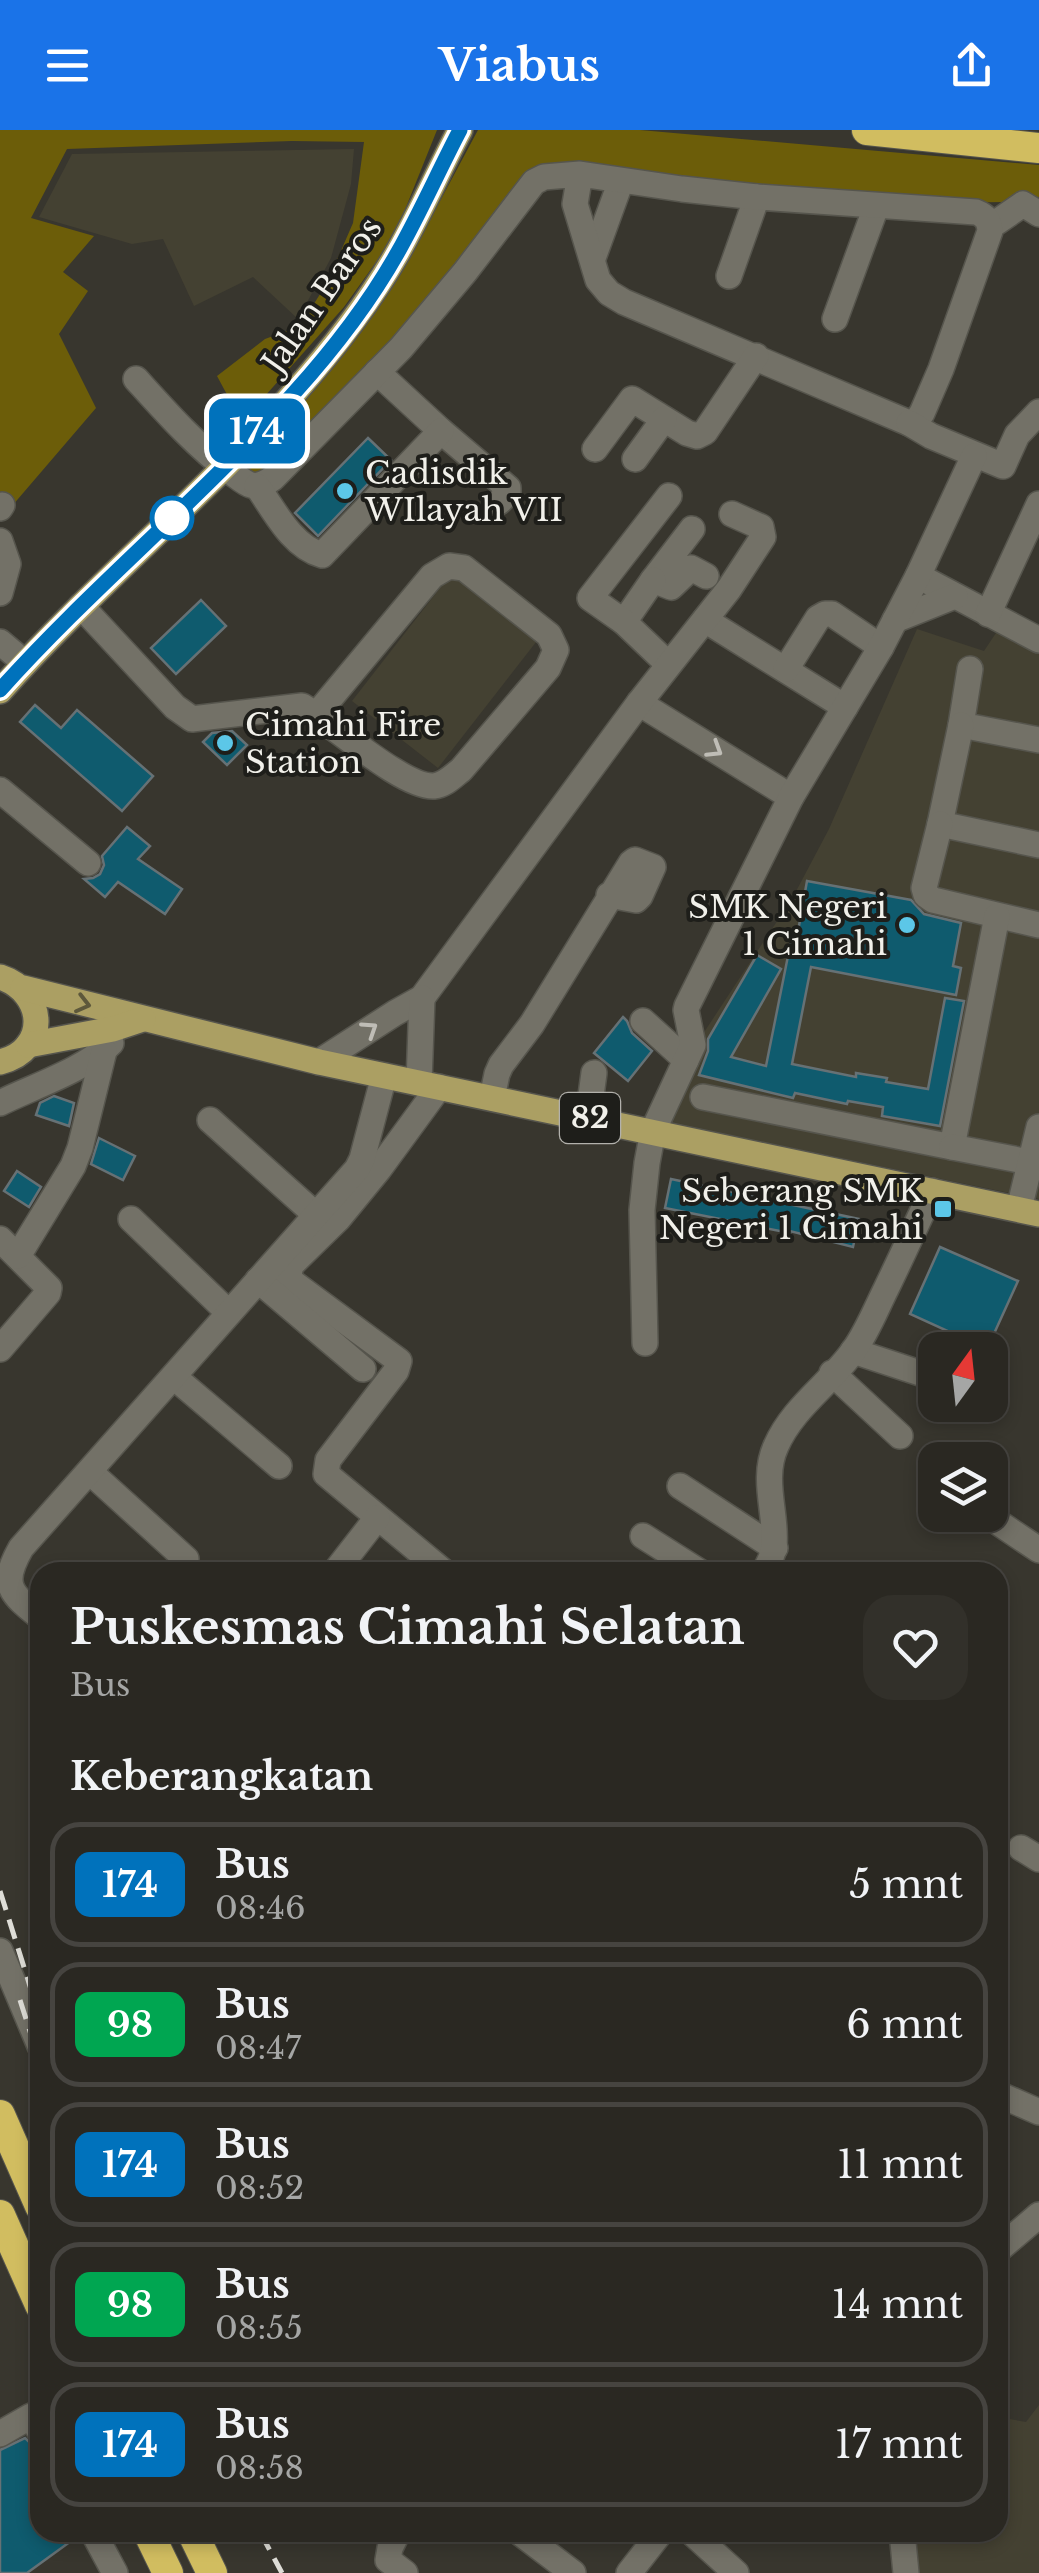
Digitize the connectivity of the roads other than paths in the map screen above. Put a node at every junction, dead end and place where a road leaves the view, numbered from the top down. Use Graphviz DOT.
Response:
graph roads {
  1 [pos="460,130"];
  2 [pos="867,130"];
  3 [pos="1039,148"];
  4 [pos="580,174"];
  5 [pos="621,181"];
  6 [pos="524,192"];
  7 [pos="757,197"];
  8 [pos="575,204"];
  9 [pos="876,206"];
  10 [pos="1039,214"];
  11 [pos="989,223"];
  12 [pos="594,258"];
  13 [pos="729,276"];
  14 [pos="835,320"];
  15 [pos="756,356"];
  16 [pos="377,372"];
  17 [pos="136,379"];
  18 [pos="1039,412"];
  19 [pos="664,419"];
  20 [pos="909,423"];
  21 [pos="441,432"];
  22 [pos="595,449"];
  23 [pos="974,456"];
  24 [pos="634,458"];
  25 [pos="224,466"];
  26 [pos="258,486"];
  27 [pos="492,496"];
  28 [pos="669,496"];
  29 [pos="1039,504"];
  30 [pos="732,514"];
  31 [pos="692,529"];
  32 [pos="0,541"];
  33 [pos="706,576"];
  34 [pos="918,576"];
  35 [pos="653,580"];
  36 [pos="0,592"];
  37 [pos="955,596"];
  38 [pos="81,606"];
  39 [pos="988,614"];
  40 [pos="705,620"];
  41 [pos="895,620"];
  42 [pos="624,622"];
  43 [pos="1039,640"];
  44 [pos="0,642"];
  45 [pos="881,647"];
  46 [pos="25,663"];
  47 [pos="668,664"];
  48 [pos="786,669"];
  49 [pos="970,669"];
  50 [pos="0,690"];
  51 [pos="639,702"];
  52 [pos="845,708"];
  53 [pos="318,714"];
  54 [pos="960,725"];
  55 [pos="1039,740"];
  56 [pos="0,790"];
  57 [pos="791,796"];
  58 [pos="940,824"];
  59 [pos="1039,845"];
  60 [pos="88,863"];
  61 [pos="609,895"];
  62 [pos="998,916"];
  63 [pos="1039,924"];
  64 [pos="0,976"];
  65 [pos="24,988"];
  66 [pos="422,998"];
  67 [pos="142,1019"];
  68 [pos="643,1020"];
  69 [pos="109,1040"];
  70 [pos="28,1045"];
  71 [pos="686,1060"];
  72 [pos="0,1062"];
  73 [pos="319,1062"];
  74 [pos="594,1073"];
  75 [pos="384,1076"];
  76 [pos="429,1085"];
  77 [pos="703,1097"];
  78 [pos="492,1098"];
  79 [pos="0,1103"];
  80 [pos="588,1118"];
  81 [pos="210,1120"];
  82 [pos="1039,1127"];
  83 [pos="654,1131"];
  84 [pos="952,1147"];
  85 [pos="1030,1162"];
  86 [pos="932,1191"];
  87 [pos="1029,1212"];
  88 [pos="316,1215"];
  89 [pos="131,1219"];
  90 [pos="9,1247"];
  91 [pos="258,1280"];
  92 [pos="228,1312"];
  93 [pos="645,1342"];
  94 [pos="0,1350"];
  95 [pos="853,1352"];
  96 [pos="363,1369"];
  97 [pos="918,1373"];
  98 [pos="832,1374"];
  99 [pos="174,1377"];
  100 [pos="900,1436"];
  101 [pos="279,1466"];
  102 [pos="90,1472"];
  103 [pos="680,1486"];
  104 [pos="376,1518"];
  105 [pos="1008,1530"];
  106 [pos="644,1536"];
  107 [pos="775,1548"];
  108 [pos="1039,1550"];
  109 [pos="186,1559"];
  110 [pos="343,1562"];
  111 [pos="431,1562"];
  112 [pos="684,1562"];
  113 [pos="770,1562"];
  114 [pos="30,1609"];
  115 [pos="0,1951"];
  116 [pos="30,2022"];
  117 [pos="1008,2098"];
  118 [pos="1039,2112"];
  119 [pos="0,2115"];
  120 [pos="30,2183"];
  121 [pos="0,2215"];
  122 [pos="1039,2215"];
  123 [pos="1008,2241"];
  124 [pos="30,2282"];
  125 [pos="30,2417"];
  126 [pos="0,2434"];
  127 [pos="99,2542"];
  128 [pos="153,2542"];
  129 [pos="197,2542"];
  130 [pos="392,2542"];
  131 [pos="393,2542"];
  132 [pos="532,2542"];
  133 [pos="653,2542"];
  134 [pos="702,2542"];
  135 [pos="903,2542"];
  136 [pos="115,2573"];
  137 [pos="168,2573"];
  138 [pos="212,2573"];
  139 [pos="369,2573"];
  140 [pos="406,2573"];
  141 [pos="573,2573"];
  142 [pos="629,2573"];
  143 [pos="736,2573"];
  144 [pos="906,2573"];
  1 -- 25 [label="main road, Jalan Baros"];
  2 -- 3 [label="highway"];
  4 -- 5 [label="street"];
  4 -- 6 [label="street"];
  4 -- 8 [label="street"];
  5 -- 7 [label="street"];
  5 -- 12 [label="street"];
  6 -- 8 [label="street"];
  6 -- 16 [label="street"];
  7 -- 9 [label="street"];
  7 -- 13 [label="street"];
  8 -- 12 [label="street"];
  9 -- 11 [label="street"];
  9 -- 14 [label="street"];
  10 -- 11 [label="street"];
  11 -- 20 [label="street"];
  12 -- 15 [label="street"];
  15 -- 19 [label="street"];
  15 -- 20 [label="street"];
  16 -- 21 [label="street"];
  16 -- 26 [label="street"];
  17 -- 25 [label="street"];
  18 -- 23 [label="street"];
  19 -- 22 [label="street"];
  19 -- 24 [label="street"];
  20 -- 23 [label="street"];
  21 -- 26 [label="street"];
  21 -- 27 [label="street"];
  23 -- 34 [label="street"];
  25 -- 26 [label="street"];
  25 -- 38 [label="main road, Jalan Baros"];
  28 -- 42 [label="street"];
  29 -- 39 [label="street"];
  30 -- 40 [label="street"];
  31 -- 35 [label="street"];
  32 -- 36 [label="street"];
  33 -- 35 [label="street"];
  34 -- 37 [label="street"];
  34 -- 41 [label="street"];
  35 -- 42 [label="street"];
  37 -- 39 [label="street"];
  37 -- 41 [label="street"];
  38 -- 46 [label="main road, Jalan Baros"];
  38 -- 53 [label="street"];
  39 -- 43 [label="street"];
  40 -- 47 [label="street"];
  40 -- 48 [label="street"];
  41 -- 45 [label="street"];
  42 -- 47 [label="street"];
  44 -- 46 [label="street"];
  45 -- 48 [label="street"];
  45 -- 52 [label="street"];
  46 -- 50 [label="main road, Jalan Baros"];
  47 -- 51 [label="street"];
  48 -- 52 [label="street"];
  49 -- 54 [label="street"];
  51 -- 57 [label="street, one-way"];
  51 -- 66 [label="street"];
  52 -- 57 [label="street"];
  53 -- 53 [label="street"];
  54 -- 55 [label="street"];
  54 -- 58 [label="street"];
  56 -- 60 [label="street"];
  57 -- 71 [label="street"];
  58 -- 59 [label="street"];
  58 -- 62 [label="street"];
  61 -- 78 [label="street"];
  62 -- 63 [label="street"];
  62 -- 84 [label="street"];
  64 -- 65 [label="main road"];
  65 -- 67 [label="main road, 82, one-way"];
  65 -- 70 [label="main road"];
  73 -- 66 [label="street, one-way"];
  66 -- 76 [label="street"];
  67 -- 69 [label="main road"];
  67 -- 73 [label="main road, 82"];
  68 -- 71 [label="street"];
  69 -- 70 [label="main road"];
  69 -- 79 [label="street"];
  69 -- 90 [label="street"];
  70 -- 72 [label="main road"];
  71 -- 83 [label="street"];
  73 -- 75 [label="main road, 82"];
  74 -- 80 [label="street"];
  75 -- 76 [label="main road, 82"];
  75 -- 88 [label="street"];
  76 -- 78 [label="main road, 82"];
  76 -- 104 [label="street"];
  77 -- 84 [label="street"];
  78 -- 80 [label="main road, 82"];
  80 -- 83 [label="main road, 82"];
  81 -- 88 [label="street"];
  82 -- 85 [label="street"];
  83 -- 86 [label="main road, 82"];
  83 -- 93 [label="street"];
  84 -- 85 [label="street"];
  85 -- 87 [label="street"];
  86 -- 87 [label="main road, 82"];
  86 -- 95 [label="street"];
  88 -- 91 [label="street"];
  89 -- 92 [label="street"];
  90 -- 94 [label="street"];
  91 -- 92 [label="street"];
  91 -- 96 [label="street"];
  92 -- 99 [label="street"];
  95 -- 97 [label="street"];
  95 -- 98 [label="street"];
  98 -- 100 [label="street"];
  98 -- 107 [label="street"];
  99 -- 101 [label="street"];
  99 -- 102 [label="street"];
  102 -- 109 [label="street"];
  102 -- 114 [label="street"];
  103 -- 107 [label="street"];
  104 -- 110 [label="street"];
  104 -- 111 [label="street"];
  105 -- 108 [label="street"];
  106 -- 112 [label="street"];
  107 -- 113 [label="street"];
  115 -- 116 [label="street"];
  117 -- 118 [label="street"];
  119 -- 120 [label="highway"];
  121 -- 124 [label="highway"];
  122 -- 123 [label="street"];
  125 -- 126 [label="street"];
  127 -- 136 [label="street"];
  128 -- 137 [label="highway"];
  129 -- 138 [label="highway"];
  130 -- 139 [label="street"];
  131 -- 140 [label="street"];
  132 -- 141 [label="street"];
  133 -- 142 [label="street"];
  134 -- 143 [label="street"];
  135 -- 144 [label="street"];
}
